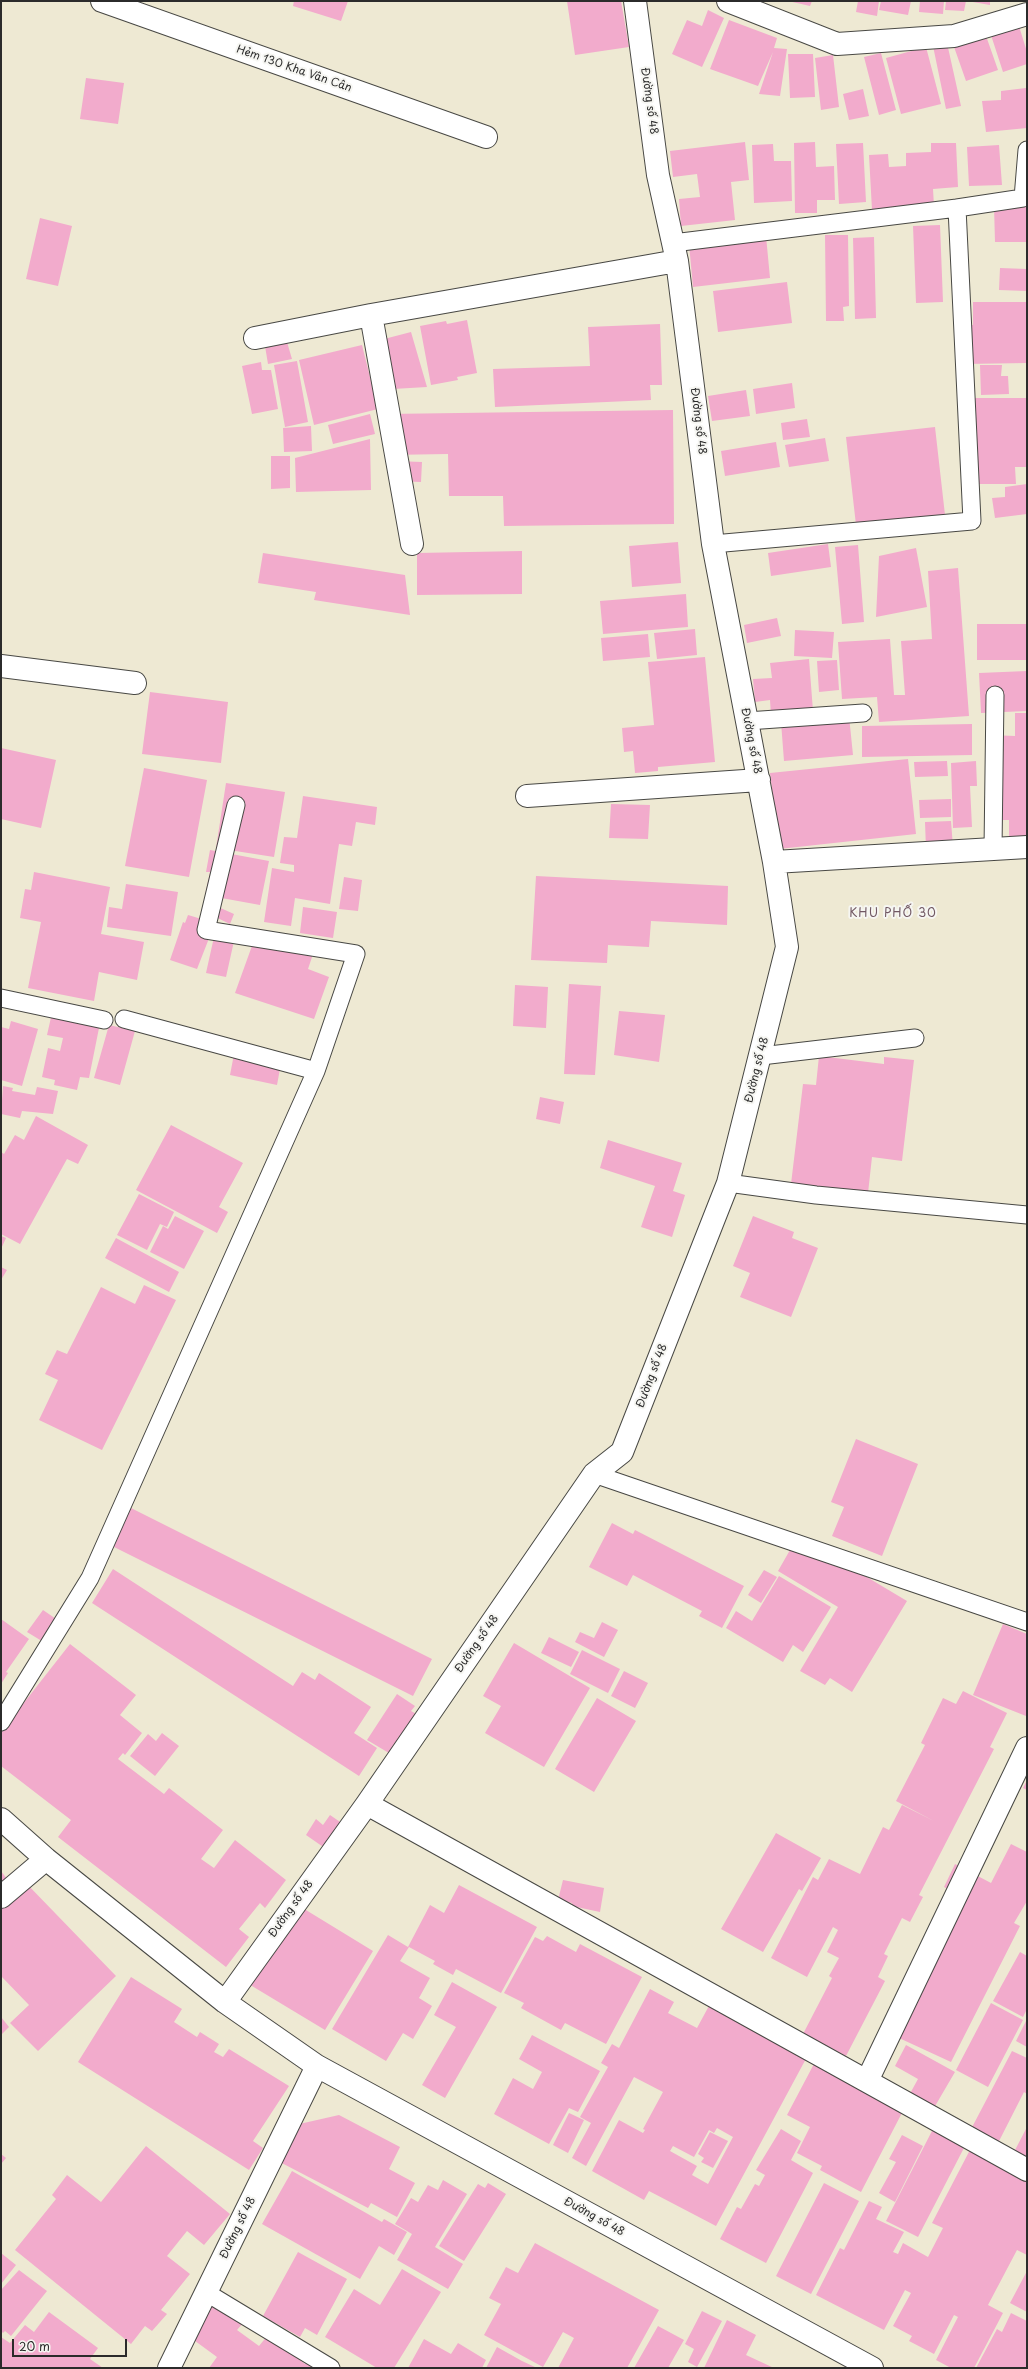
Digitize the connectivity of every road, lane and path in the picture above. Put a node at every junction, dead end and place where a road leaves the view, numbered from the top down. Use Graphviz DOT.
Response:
graph roads {
  1 [pos="102,1"];
  2 [pos="635,1"];
  3 [pos="728,1"];
  4 [pos="1027,14"];
  5 [pos="486,137"];
  6 [pos="1027,150"];
  7 [pos="957,208"];
  8 [pos="675,252"];
  9 [pos="372,315"];
  10 [pos="254,338"];
  11 [pos="412,544"];
  12 [pos="713,544"];
  13 [pos="1,666"];
  14 [pos="135,683"];
  15 [pos="996,694"];
  16 [pos="863,712"];
  17 [pos="747,721"];
  18 [pos="759,780"];
  19 [pos="527,796"];
  20 [pos="236,805"];
  21 [pos="1027,847"];
  22 [pos="993,849"];
  23 [pos="774,862"];
  24 [pos="1,998"];
  25 [pos="124,1019"];
  26 [pos="104,1020"];
  27 [pos="915,1038"];
  28 [pos="761,1056"];
  29 [pos="316,1071"];
  30 [pos="728,1183"];
  31 [pos="1027,1215"];
  32 [pos="594,1474"];
  33 [pos="1027,1622"];
  34 [pos="1,1722"];
  35 [pos="1027,1748"];
  36 [pos="367,1804"];
  37 [pos="1,1819"];
  38 [pos="46,1859"];
  39 [pos="1,1897"];
  40 [pos="225,2002"];
  41 [pos="317,2066"];
  42 [pos="867,2081"];
  43 [pos="1027,2170"];
  44 [pos="207,2293"];
  45 [pos="169,2368"];
  46 [pos="331,2368"];
  47 [pos="872,2368"];
  1 -- 5 [label="street, Hẻm 130 Kha Vân Cân"];
  2 -- 8 [label="street, Đường số 48"];
  3 -- 4 [label="street"];
  6 -- 7 [label="lane"];
  7 -- 8 [label="lane"];
  7 -- 12 [label="lane"];
  8 -- 9 [label="street"];
  8 -- 12 [label="street, Đường số 48"];
  9 -- 10 [label="street"];
  9 -- 11 [label="street"];
  12 -- 17 [label="street, Đường số 48"];
  13 -- 14 [label="street"];
  15 -- 22 [label="lane"];
  16 -- 17 [label="lane"];
  17 -- 18 [label="street, Đường số 48"];
  18 -- 19 [label="street"];
  18 -- 23 [label="street, Đường số 48"];
  20 -- 29 [label="lane"];
  21 -- 22 [label="street"];
  22 -- 23 [label="street"];
  23 -- 28 [label="street, Đường số 48"];
  24 -- 26 [label="lane"];
  25 -- 29 [label="lane"];
  27 -- 28 [label="lane"];
  28 -- 30 [label="street, Đường số 48"];
  29 -- 34 [label="lane"];
  30 -- 31 [label="lane"];
  30 -- 32 [label="street, Đường số 48"];
  32 -- 33 [label="lane"];
  32 -- 36 [label="street, Đường số 48"];
  35 -- 42 [label="street"];
  36 -- 40 [label="street, Đường số 48"];
  36 -- 42 [label="street"];
  37 -- 38 [label="street, Đường số 48"];
  38 -- 39 [label="street"];
  38 -- 40 [label="street, Đường số 48"];
  40 -- 41 [label="street, Đường số 48"];
  41 -- 44 [label="street, Đường số 48"];
  41 -- 47 [label="street, Đường số 48"];
  42 -- 43 [label="street"];
  44 -- 45 [label="street, Đường số 48"];
  44 -- 46 [label="lane"];
}
